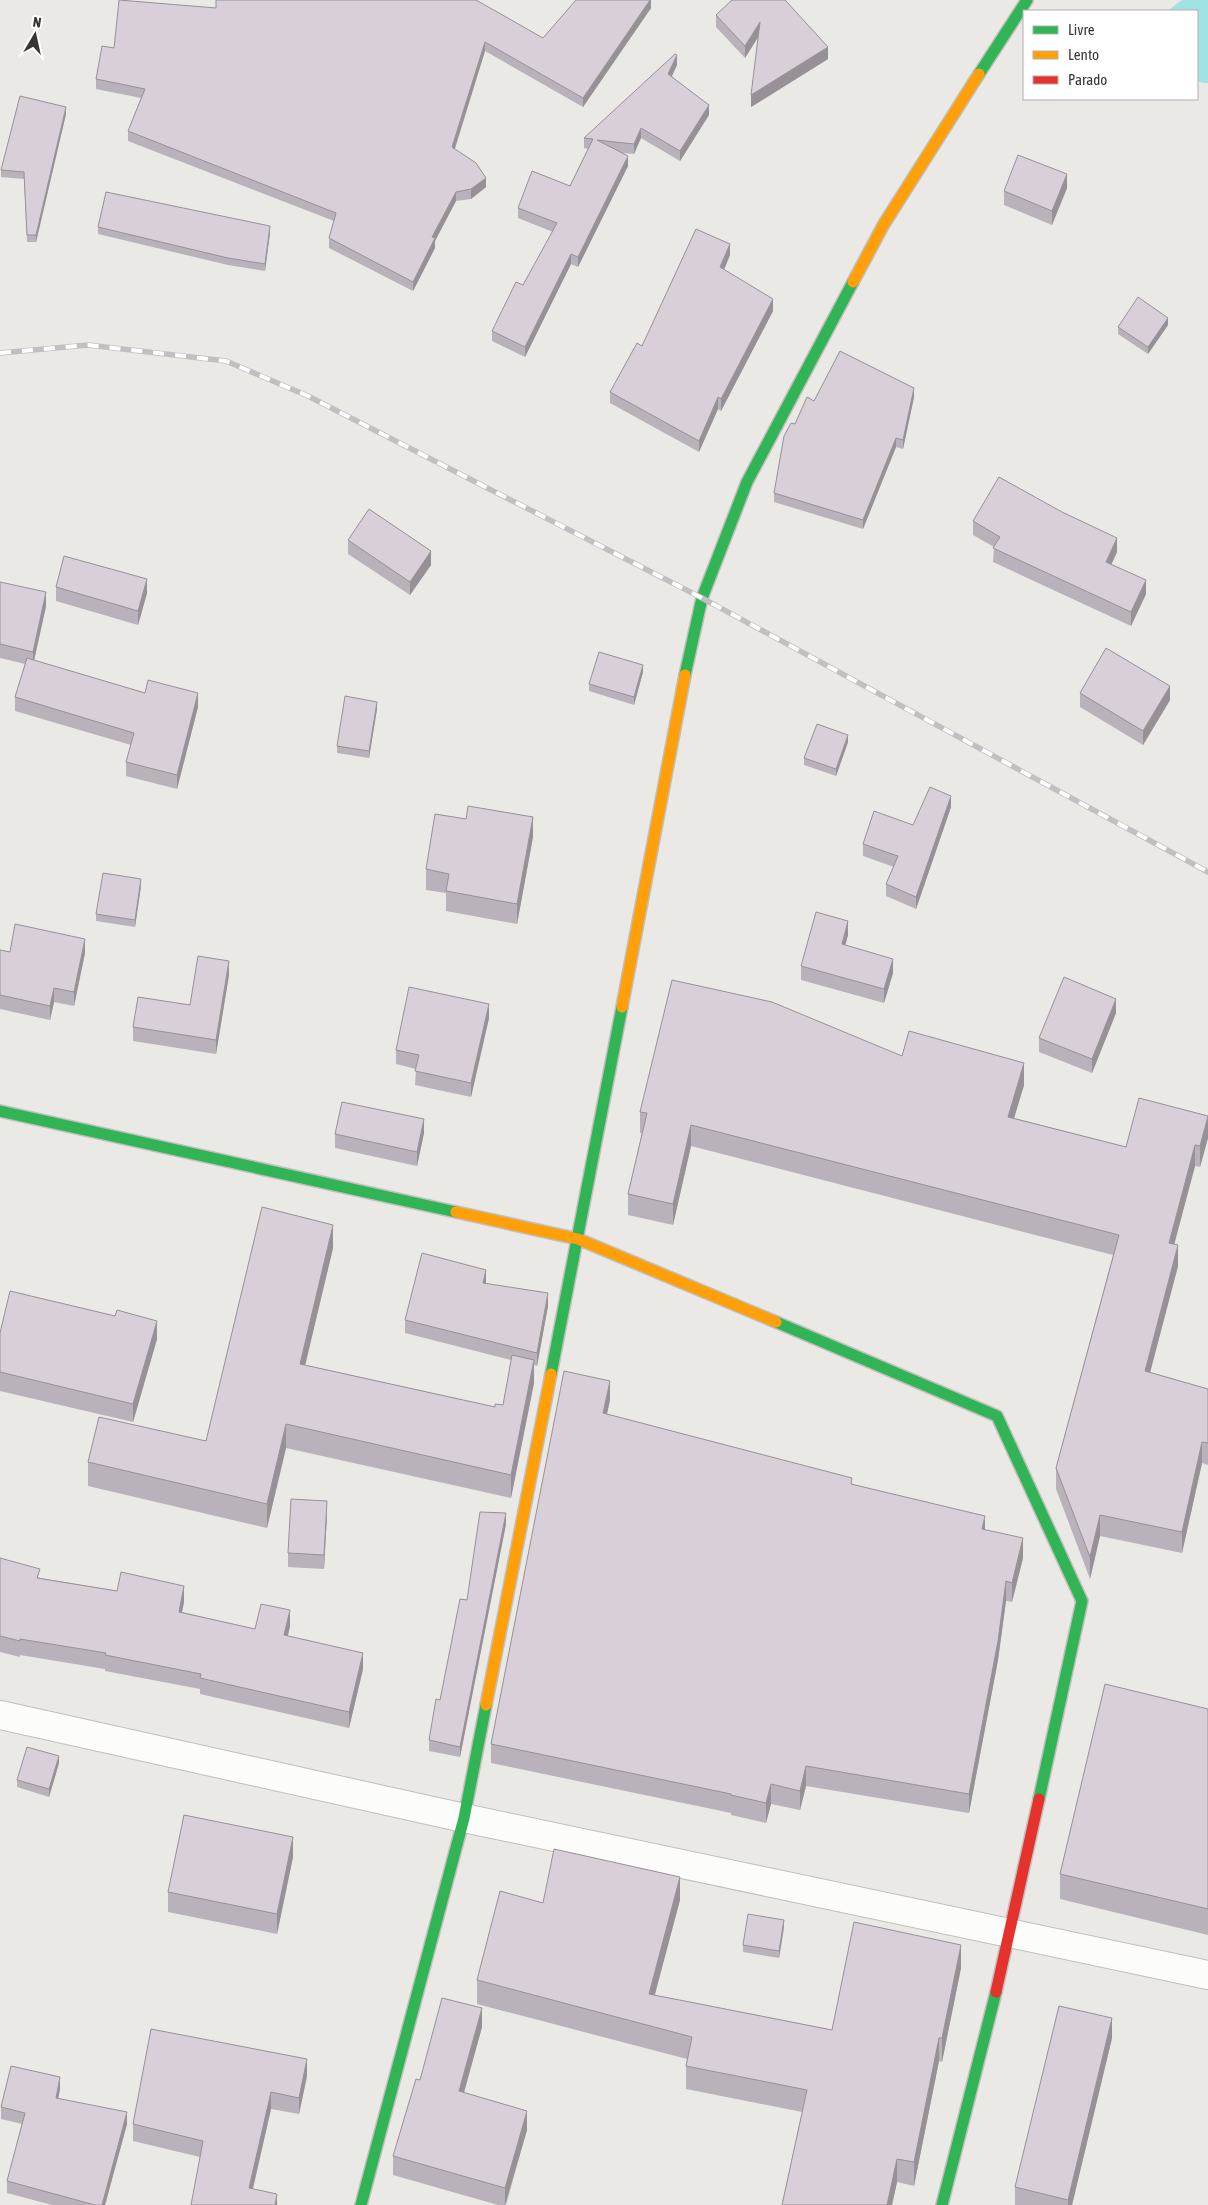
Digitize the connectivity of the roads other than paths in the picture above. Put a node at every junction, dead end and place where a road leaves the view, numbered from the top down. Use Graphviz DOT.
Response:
graph roads {
  1 [pos="1028,0"];
  2 [pos="0,1112"];
  3 [pos="578,1239"];
  4 [pos="0,1715"];
  5 [pos="464,1818"];
  6 [pos="1010,1934"];
  7 [pos="1208,1975"];
  8 [pos="361,2205"];
  9 [pos="942,2205"];
  1 -- 3 [label="street"];
  2 -- 3 [label="street"];
  3 -- 5 [label="street"];
  3 -- 6 [label="street"];
  4 -- 5 [label="street"];
  5 -- 6 [label="street"];
  5 -- 8 [label="street"];
  6 -- 7 [label="street"];
  6 -- 9 [label="street"];
}
